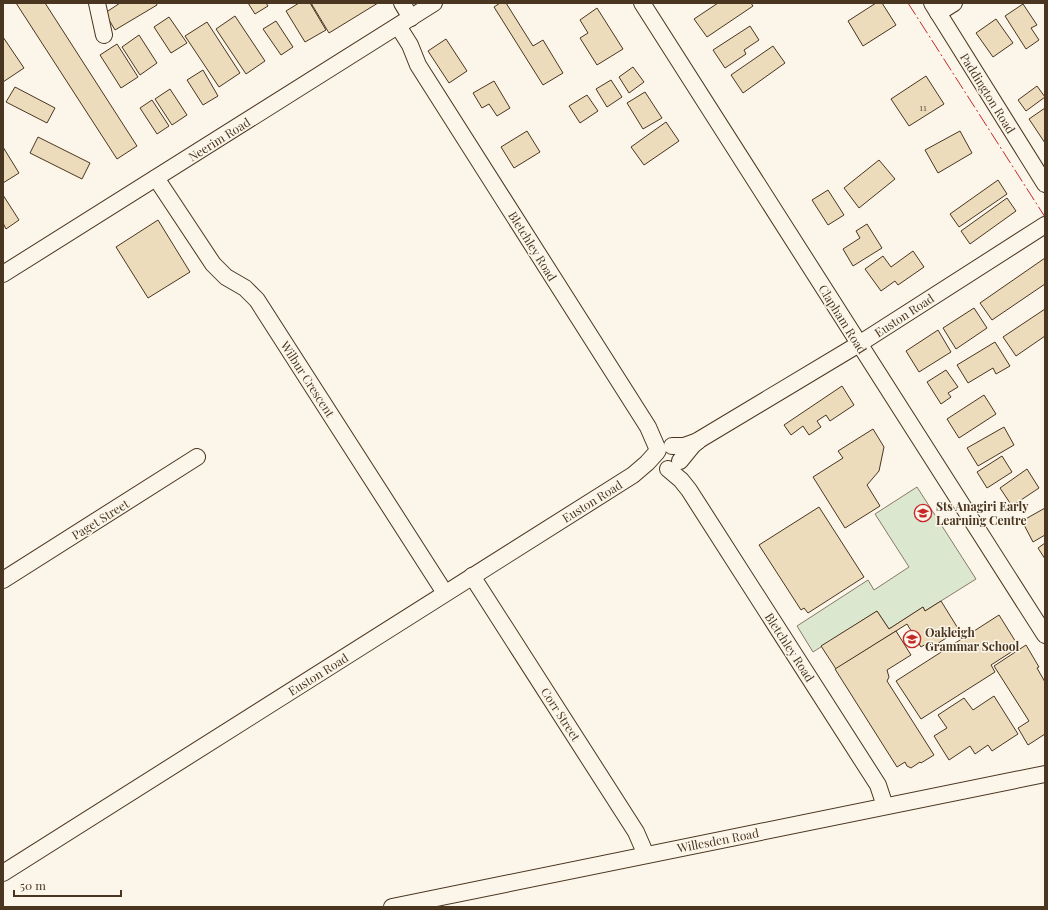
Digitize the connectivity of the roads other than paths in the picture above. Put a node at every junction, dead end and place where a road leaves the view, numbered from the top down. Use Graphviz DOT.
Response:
graph roads {
  1 [pos="97,3"];
  2 [pos="402,3"];
  3 [pos="642,3"];
  4 [pos="954,3"];
  5 [pos="427,5"];
  6 [pos="935,8"];
  7 [pos="400,25"];
  8 [pos="104,34"];
  9 [pos="156,178"];
  10 [pos="1045,184"];
  11 [pos="1045,225"];
  12 [pos="3,274"];
  13 [pos="859,344"];
  14 [pos="699,440"];
  15 [pos="664,448"];
  16 [pos="198,457"];
  17 [pos="673,466"];
  18 [pos="634,475"];
  19 [pos="472,576"];
  20 [pos="3,580"];
  21 [pos="445,593"];
  22 [pos="1045,635"];
  23 [pos="1045,774"];
  24 [pos="885,806"];
  25 [pos="646,855"];
  26 [pos="3,873"];
  27 [pos="392,907"];
  1 -- 8 [label="street"];
  2 -- 7 [label="street, Bletchley Road"];
  3 -- 13 [label="street, Clapham Road"];
  4 -- 6 [label="street"];
  5 -- 7 [label="street, Neerim Road"];
  6 -- 10 [label="street, Paddington Road"];
  7 -- 9 [label="street, Neerim Road"];
  7 -- 15 [label="street, Bletchley Road"];
  9 -- 12 [label="street, Neerim Road"];
  9 -- 21 [label="street, Wilbur Crescent"];
  11 -- 13 [label="street, Euston Road"];
  13 -- 14 [label="street, Euston Road"];
  13 -- 22 [label="street, Clapham Road"];
  14 -- 15 [label="street, Euston Road"];
  14 -- 17 [label="street, Euston Road"];
  15 -- 17 [label="street"];
  15 -- 17 [label="street"];
  15 -- 18 [label="street, Euston Road"];
  16 -- 20 [label="street, Paget Street"];
  17 -- 18 [label="street, Euston Road"];
  17 -- 24 [label="street, Bletchley Road"];
  18 -- 19 [label="street, Euston Road"];
  19 -- 21 [label="street, Euston Road"];
  19 -- 25 [label="street, Corr Street"];
  21 -- 26 [label="street, Euston Road"];
  23 -- 24 [label="street, Willesden Road"];
  24 -- 25 [label="street, Willesden Road"];
  25 -- 27 [label="street, Willesden Road"];
}
